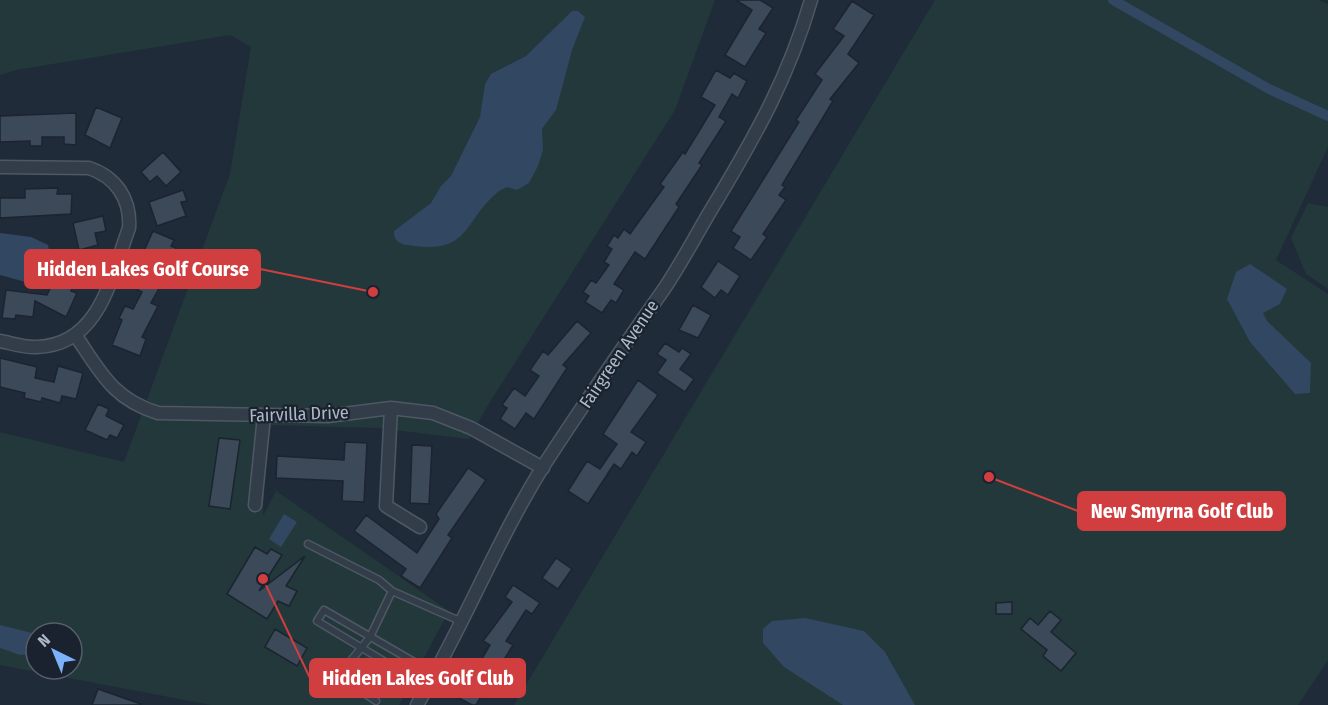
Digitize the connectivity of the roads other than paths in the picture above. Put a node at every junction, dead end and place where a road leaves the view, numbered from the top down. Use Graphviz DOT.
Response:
graph roads {
  1 [pos="811,0"];
  2 [pos="0,167"];
  3 [pos="76,336"];
  4 [pos="0,341"];
  5 [pos="391,408"];
  6 [pos="264,416"];
  7 [pos="543,468"];
  8 [pos="255,505"];
  9 [pos="420,527"];
  10 [pos="308,544"];
  11 [pos="392,591"];
  12 [pos="462,622"];
  13 [pos="370,637"];
  14 [pos="362,648"];
  15 [pos="435,674"];
  16 [pos="428,687"];
  17 [pos="376,701"];
  18 [pos="417,705"];
  1 -- 7 [label="street, Fairgreen Avenue"];
  2 -- 3 [label="street"];
  3 -- 4 [label="street"];
  3 -- 6 [label="street, Fairvilla Drive"];
  5 -- 6 [label="street, Fairvilla Drive"];
  5 -- 7 [label="street, Fairvilla Drive"];
  5 -- 9 [label="street"];
  6 -- 8 [label="street"];
  7 -- 12 [label="street, Fairgreen Avenue"];
  10 -- 11 [label="lane"];
  11 -- 12 [label="lane"];
  11 -- 13 [label="lane"];
  12 -- 15 [label="street, Fairgreen Avenue"];
  13 -- 14 [label="lane"];
  13 -- 14 [label="lane"];
  13 -- 15 [label="lane"];
  14 -- 16 [label="lane"];
  14 -- 17 [label="lane"];
  15 -- 16 [label="street, Fairgreen Avenue"];
  16 -- 18 [label="street, Fairgreen Avenue"];
}
